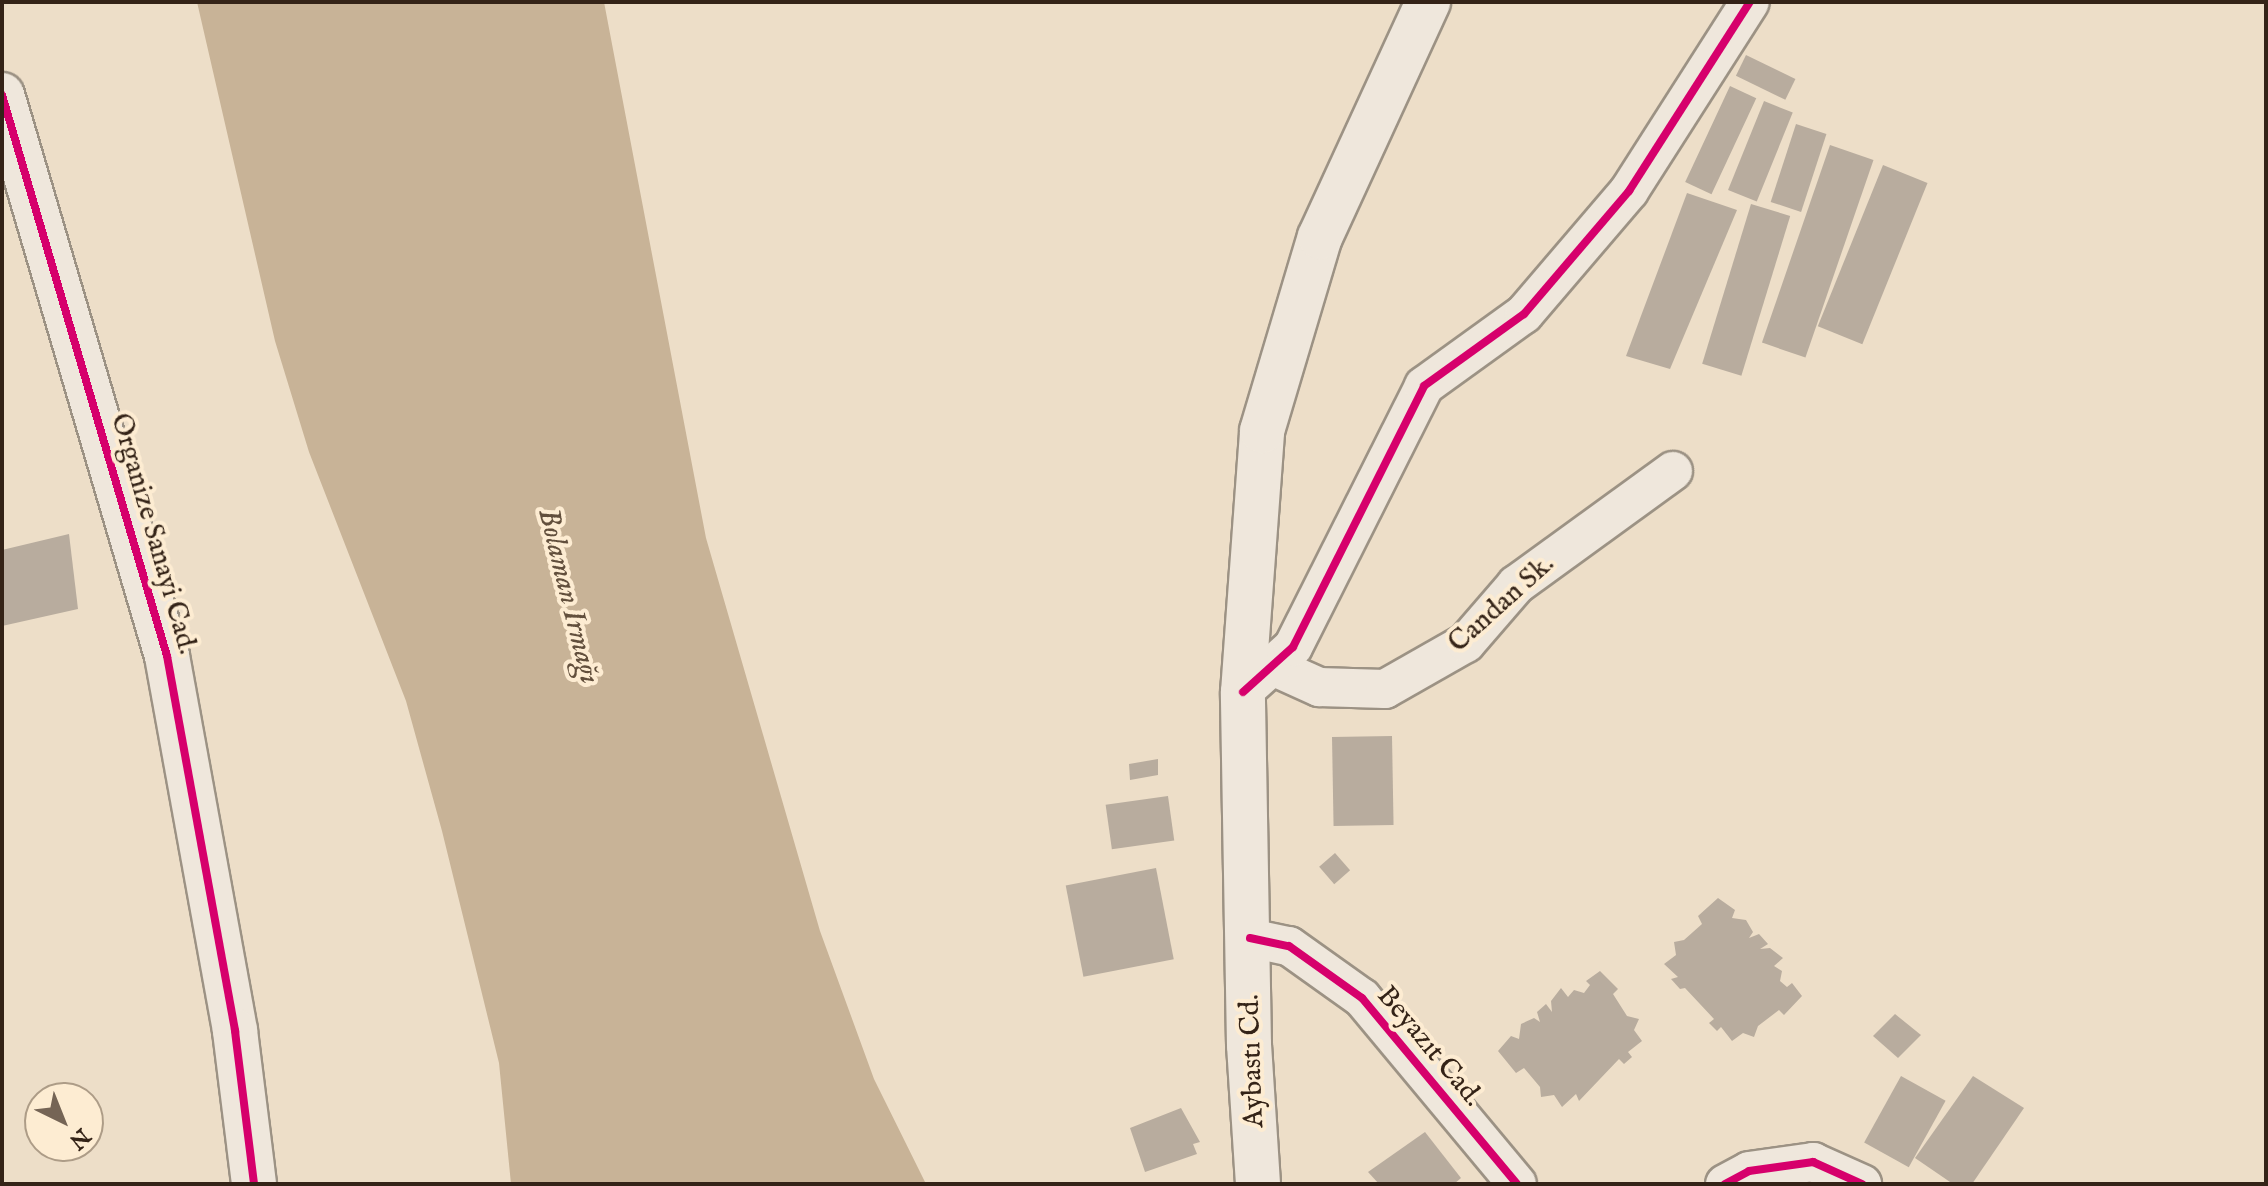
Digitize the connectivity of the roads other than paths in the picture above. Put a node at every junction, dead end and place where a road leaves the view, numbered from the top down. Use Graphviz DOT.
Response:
graph roads {
  1 [pos="1428,2"];
  2 [pos="1750,2"];
  3 [pos="2,95"];
  4 [pos="1673,471"];
  5 [pos="1257,679"];
  6 [pos="1250,938"];
  7 [pos="254,1184"];
  8 [pos="1258,1184"];
  9 [pos="1517,1184"];
  10 [pos="1725,1184"];
  11 [pos="1862,1184"];
  1 -- 5 [label="main road, Aybastı Cd."];
  2 -- 5 [label="street"];
  3 -- 7 [label="main road, Organize Sanayi Cad."];
  4 -- 5 [label="street, Candan Sk."];
  5 -- 6 [label="main road, Aybastı Cd."];
  6 -- 8 [label="main road, Aybastı Cd."];
  6 -- 9 [label="street, Beyazıt Cad."];
  10 -- 11 [label="street"];
}
